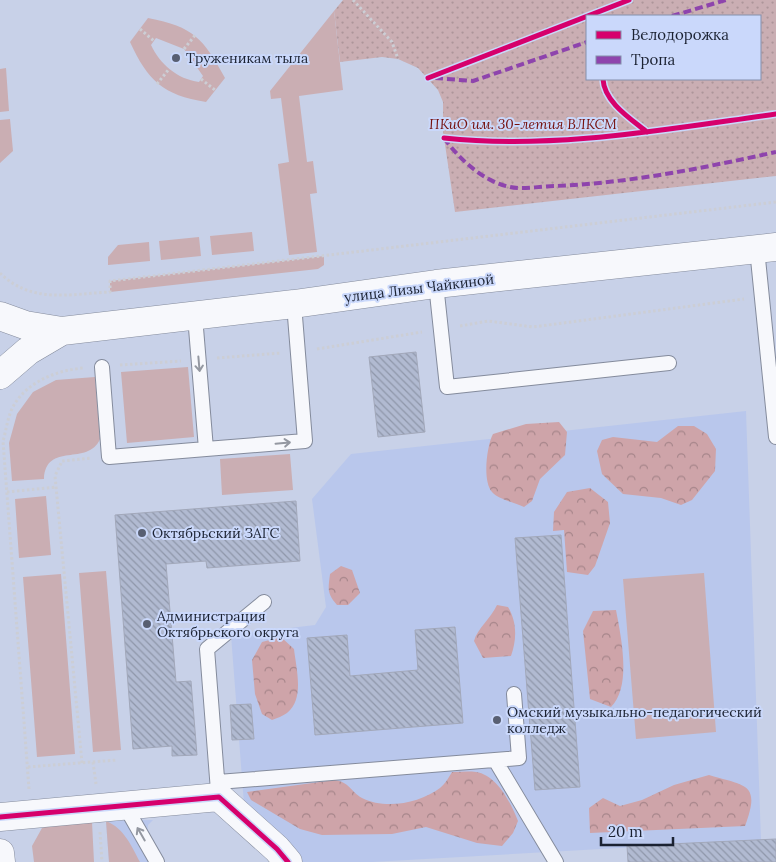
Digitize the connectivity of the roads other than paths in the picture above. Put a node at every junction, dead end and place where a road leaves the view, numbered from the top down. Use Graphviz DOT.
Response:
graph roads {
  1 [pos="766,248"];
  2 [pos="436,284"];
  3 [pos="294,304"];
  4 [pos="0,316"];
  5 [pos="195,316"];
  6 [pos="62,331"];
  7 [pos="669,362"];
  8 [pos="102,367"];
  9 [pos="0,375"];
  10 [pos="776,437"];
  11 [pos="206,449"];
  12 [pos="264,602"];
  13 [pos="514,694"];
  14 [pos="495,760"];
  15 [pos="218,790"];
  16 [pos="125,806"];
  17 [pos="0,817"];
  18 [pos="0,853"];
  19 [pos="1,862"];
  20 [pos="157,862"];
  21 [pos="288,862"];
  22 [pos="556,862"];
  1 -- 2 [label="main road, улица Лизы Чайкиной"];
  1 -- 10 [label="lane"];
  2 -- 3 [label="main road, улица Лизы Чайкиной"];
  2 -- 7 [label="lane"];
  3 -- 5 [label="main road, улица Лизы Чайкиной"];
  11 -- 3 [label="lane, one-way"];
  4 -- 6 [label="main road"];
  5 -- 6 [label="main road, улица Лизы Чайкиной"];
  5 -- 11 [label="lane, one-way"];
  6 -- 9 [label="main road"];
  8 -- 11 [label="lane"];
  12 -- 15 [label="lane"];
  13 -- 14 [label="lane"];
  14 -- 15 [label="lane"];
  14 -- 22 [label="lane"];
  15 -- 16 [label="main road"];
  15 -- 21 [label="main road"];
  16 -- 17 [label="main road"];
  20 -- 16 [label="lane, one-way"];
  18 -- 19 [label="main road"];
}
